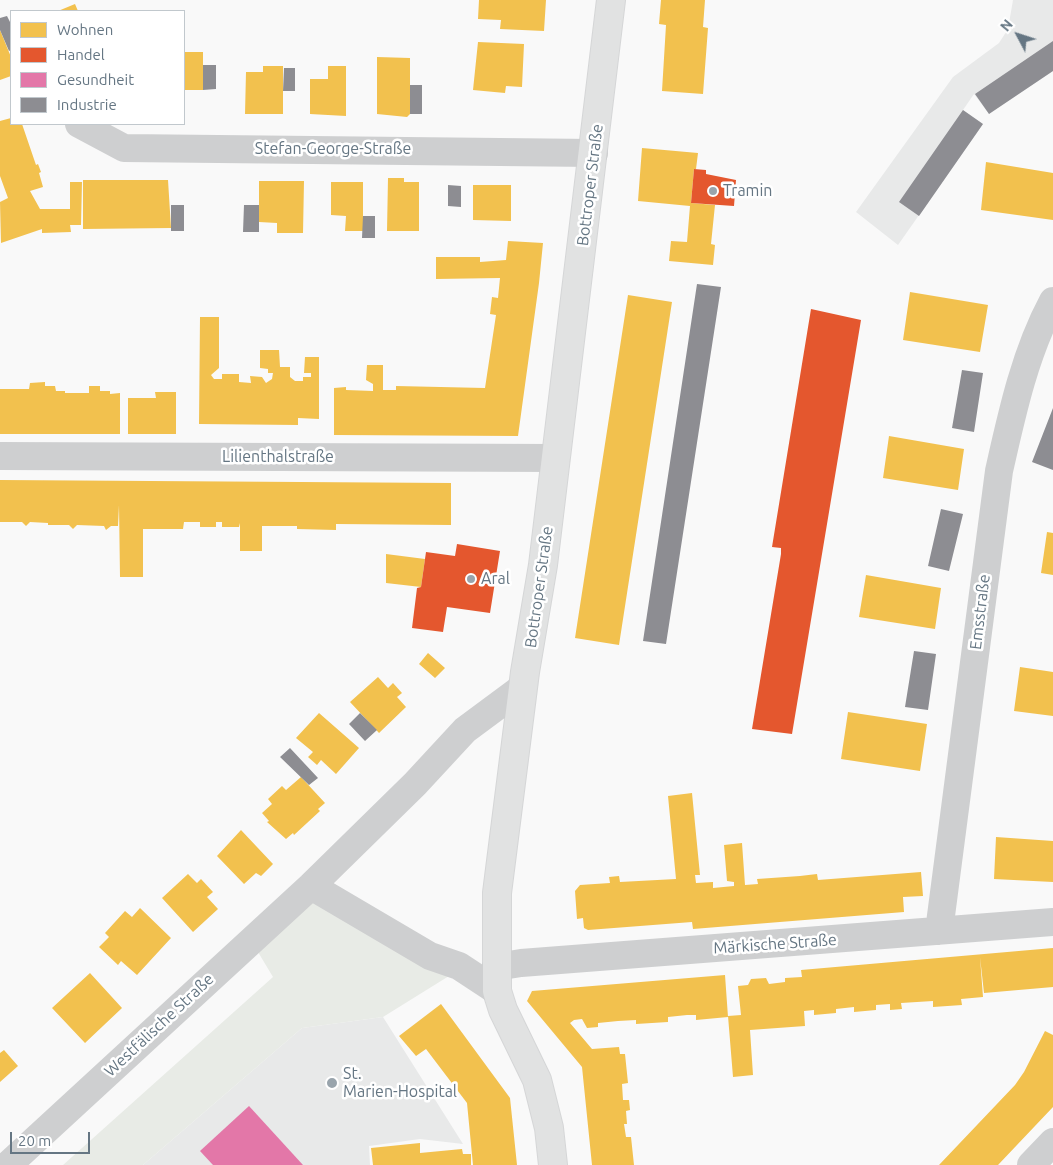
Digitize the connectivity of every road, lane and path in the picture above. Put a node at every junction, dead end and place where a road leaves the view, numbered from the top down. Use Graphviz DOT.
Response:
graph roads {
  1 [pos="611,0"];
  2 [pos="81,125"];
  3 [pos="594,152"];
  4 [pos="1053,301"];
  5 [pos="0,456"];
  6 [pos="556,458"];
  7 [pos="523,687"];
  8 [pos="311,886"];
  9 [pos="1053,922"];
  10 [pos="939,931"];
  11 [pos="497,979"];
  12 [pos="1053,1142"];
  13 [pos="8,1165"];
  14 [pos="553,1165"];
  15 [pos="1031,1165"];
  1 -- 3 [label="main road, Bottroper Straße"];
  2 -- 3 [label="street, Stefan-George-Straße"];
  3 -- 6 [label="main road, Bottroper Straße"];
  4 -- 10 [label="street, Emsstraße"];
  5 -- 6 [label="street, Lilienthalstraße"];
  6 -- 7 [label="main road, Bottroper Straße"];
  7 -- 8 [label="street, Westfälische Straße"];
  7 -- 11 [label="main road, Bottroper Straße"];
  8 -- 11 [label="street"];
  8 -- 13 [label="street, Westfälische Straße"];
  9 -- 10 [label="street, Märkische Straße"];
  10 -- 11 [label="street, Märkische Straße"];
  11 -- 14 [label="main road, Bottroper Straße"];
  12 -- 15 [label="street"];
}
